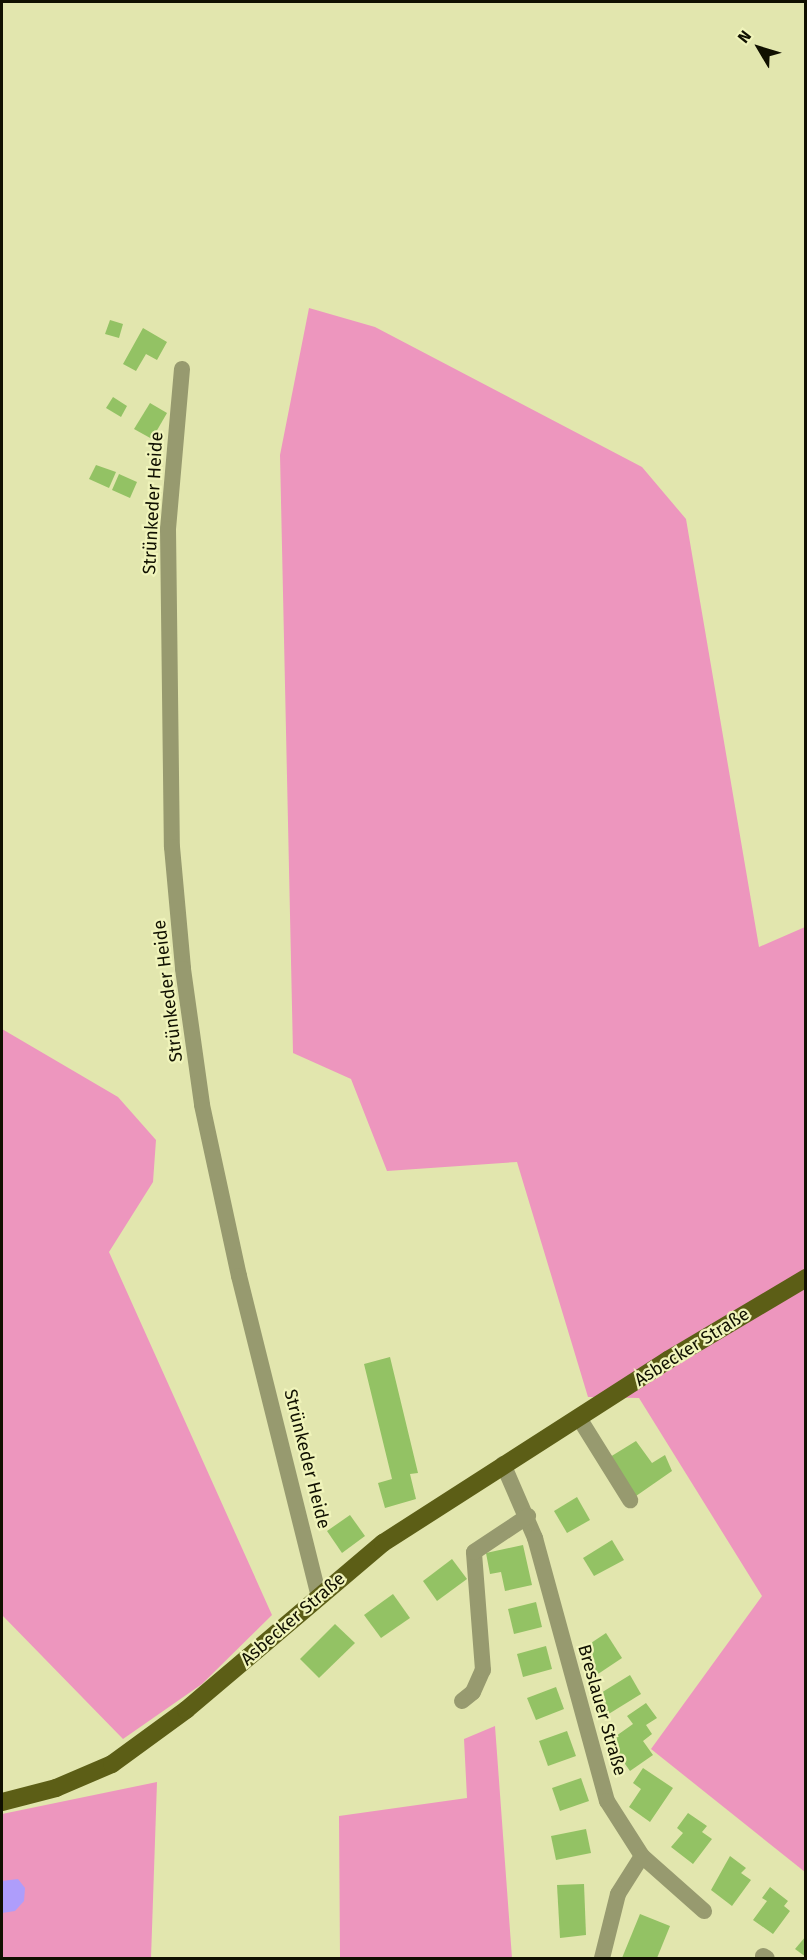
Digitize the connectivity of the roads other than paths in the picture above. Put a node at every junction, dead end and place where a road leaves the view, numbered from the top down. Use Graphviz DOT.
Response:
graph roads {
  1 [pos="182,369"];
  2 [pos="806,1278"];
  3 [pos="579,1418"];
  4 [pos="503,1464"];
  5 [pos="630,1500"];
  6 [pos="528,1516"];
  7 [pos="319,1596"];
  8 [pos="462,1701"];
  9 [pos="2,1802"];
  10 [pos="642,1856"];
  11 [pos="704,1911"];
  12 [pos="602,1959"];
  1 -- 7 [label="street, Strünkeder Heide"];
  2 -- 3 [label="main road, Asbecker Straße"];
  3 -- 4 [label="main road, Asbecker Straße"];
  3 -- 5 [label="street"];
  4 -- 6 [label="street, Breslauer Straße"];
  4 -- 7 [label="main road, Asbecker Straße"];
  6 -- 8 [label="street"];
  6 -- 10 [label="street, Breslauer Straße"];
  7 -- 9 [label="main road, Asbecker Straße"];
  10 -- 11 [label="street, Breslauer Straße"];
  10 -- 12 [label="street"];
}
